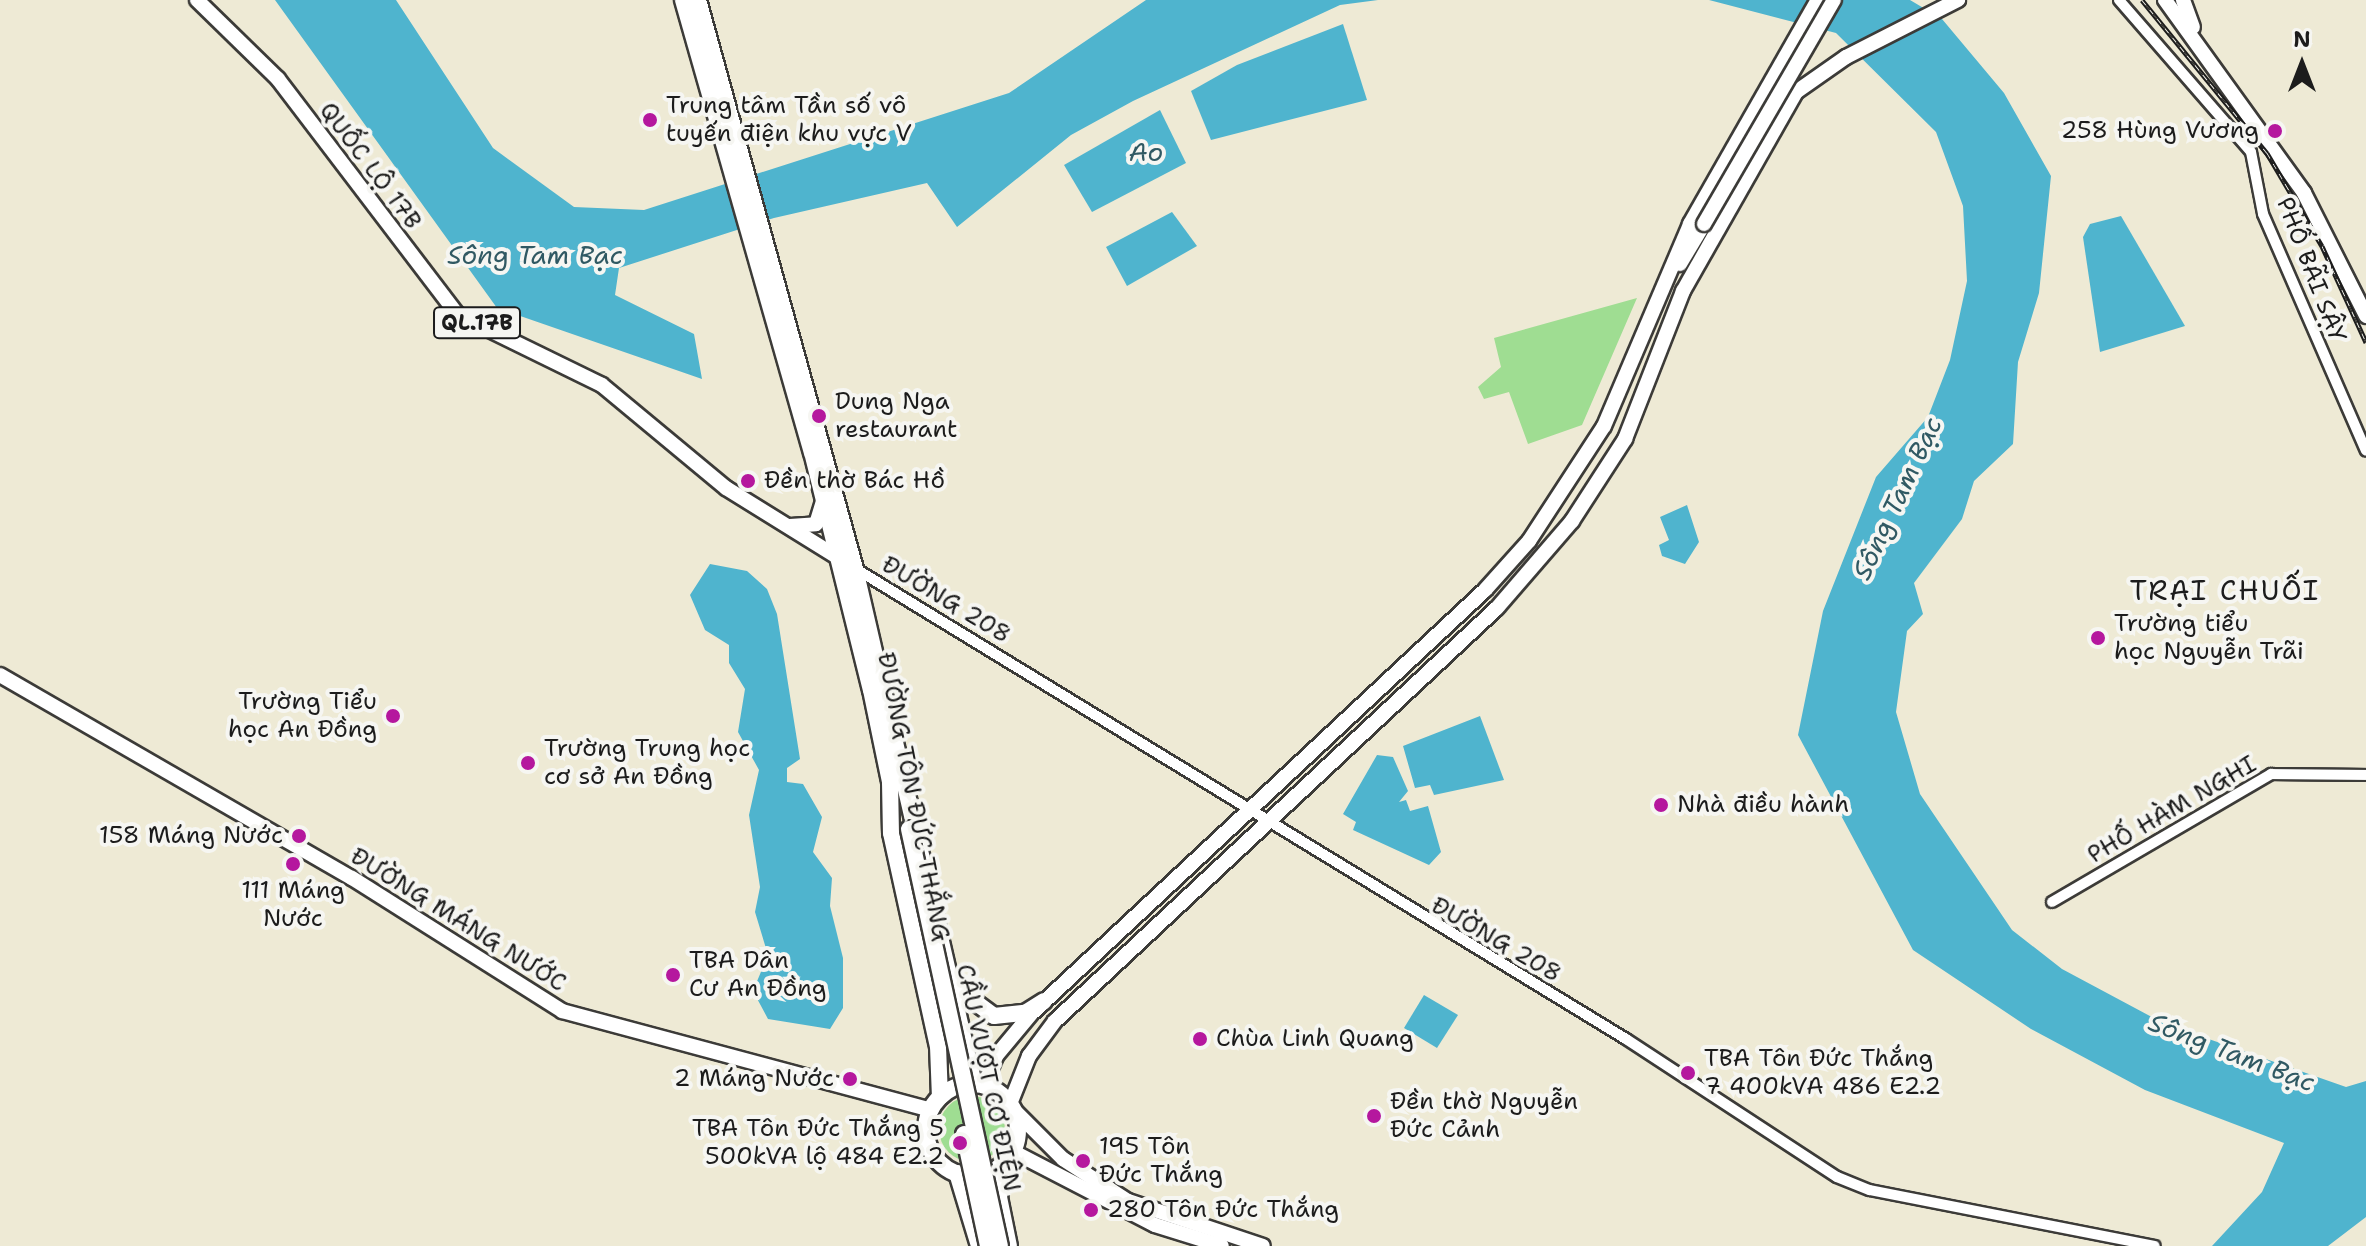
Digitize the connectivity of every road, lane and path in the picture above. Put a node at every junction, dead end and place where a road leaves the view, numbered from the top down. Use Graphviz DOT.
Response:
graph roads {
  1 [pos="197,0"];
  2 [pos="683,0"];
  3 [pos="698,0"];
  4 [pos="1818,0"];
  5 [pos="1834,0"];
  6 [pos="1958,0"];
  7 [pos="2119,0"];
  8 [pos="2165,0"];
  9 [pos="2183,0"];
  10 [pos="2195,0"];
  11 [pos="2190,20"];
  12 [pos="2199,43"];
  13 [pos="1773,79"];
  14 [pos="1796,92"];
  15 [pos="739,175"];
  16 [pos="1704,224"];
  17 [pos="753,225"];
  18 [pos="1667,285"];
  19 [pos="1683,291"];
  20 [pos="2366,316"];
  21 [pos="1593,446"];
  22 [pos="2366,451"];
  23 [pos="1613,457"];
  24 [pos="823,501"];
  25 [pos="789,526"];
  26 [pos="836,556"];
  27 [pos="855,569"];
  28 [pos="0,675"];
  29 [pos="2366,775"];
  30 [pos="896,781"];
  31 [pos="1249,809"];
  32 [pos="1268,822"];
  33 [pos="904,830"];
  34 [pos="2052,902"];
  35 [pos="1073,976"];
  36 [pos="953,981"];
  37 [pos="1087,991"];
  38 [pos="1044,1001"];
  39 [pos="979,1085"];
  40 [pos="936,1104"];
  41 [pos="1012,1108"];
  42 [pos="1008,1157"];
  43 [pos="957,1173"];
  44 [pos="979,1246"];
  45 [pos="988,1246"];
  46 [pos="1000,1246"];
  47 [pos="1009,1246"];
  48 [pos="1222,1246"];
  49 [pos="1263,1246"];
  50 [pos="2155,1246"];
  1 -- 25 [label="main road, QUỐC LỘ 17B / QL.17B"];
  2 -- 15 [label="highway, ĐƯỜNG TÔN ĐỨC THẮNG"];
  3 -- 15 [label="highway, ĐƯỜNG TÔN ĐỨC THẮNG"];
  4 -- 13 [label="main road"];
  5 -- 16 [label="main road, bridge"];
  6 -- 14 [label="main road"];
  7 -- 22 [label="street, PHỐ BÃI SẬY"];
  8 -- 12 [label="main road"];
  9 -- 11 [label="main road"];
  10 -- 11 [label="main road"];
  11 -- 12 [label="main road"];
  12 -- 20 [label="main road"];
  13 -- 14 [label="main road"];
  13 -- 18 [label="main road"];
  14 -- 19 [label="main road"];
  15 -- 17 [label="highway, ĐƯỜNG TÔN ĐỨC THẮNG"];
  16 -- 18 [label="main road"];
  16 -- 19 [label="main road"];
  17 -- 24 [label="highway, ĐƯỜNG TÔN ĐỨC THẮNG"];
  17 -- 27 [label="highway, ĐƯỜNG TÔN ĐỨC THẮNG"];
  18 -- 21 [label="main road"];
  19 -- 23 [label="main road"];
  21 -- 23 [label="main road"];
  21 -- 31 [label="main road"];
  23 -- 32 [label="main road"];
  24 -- 25 [label="main road"];
  24 -- 26 [label="highway, ĐƯỜNG TÔN ĐỨC THẮNG"];
  25 -- 26 [label="main road, QUỐC LỘ 17B / QL.17B"];
  26 -- 27 [label="main road, QUỐC LỘ 17B"];
  26 -- 30 [label="highway, ĐƯỜNG TÔN ĐỨC THẮNG"];
  27 -- 30 [label="highway, ĐƯỜNG TÔN ĐỨC THẮNG"];
  27 -- 31 [label="street, ĐƯỜNG 208"];
  28 -- 40 [label="main road, ĐƯỜNG MÁNG NƯỚC"];
  29 -- 34 [label="street, PHỐ HÀM NGHI"];
  30 -- 33 [label="highway, CẦU VƯỢT CƠ ĐIỆN"];
  30 -- 36 [label="highway, ĐƯỜNG TÔN ĐỨC THẮNG"];
  30 -- 40 [label="highway, ĐƯỜNG TÔN ĐỨC THẮNG"];
  31 -- 32 [label="street, ĐƯỜNG 208"];
  31 -- 35 [label="main road"];
  32 -- 37 [label="main road"];
  32 -- 50 [label="street, ĐƯỜNG 208"];
  33 -- 45 [label="highway, CẦU VƯỢT CƠ ĐIỆN, bridge"];
  33 -- 46 [label="highway, CẦU VƯỢT CƠ ĐIỆN, bridge"];
  35 -- 37 [label="main road"];
  35 -- 38 [label="main road"];
  36 -- 38 [label="highway"];
  36 -- 39 [label="highway, ĐƯỜNG TÔN ĐỨC THẮNG"];
  37 -- 41 [label="main road"];
  38 -- 39 [label="main road"];
  39 -- 40 [label="highway"];
  39 -- 41 [label="highway"];
  40 -- 43 [label="highway"];
  41 -- 42 [label="highway"];
  41 -- 49 [label="main road"];
  42 -- 43 [label="highway"];
  42 -- 47 [label="highway"];
  42 -- 48 [label="main road"];
  43 -- 44 [label="highway"];
}
